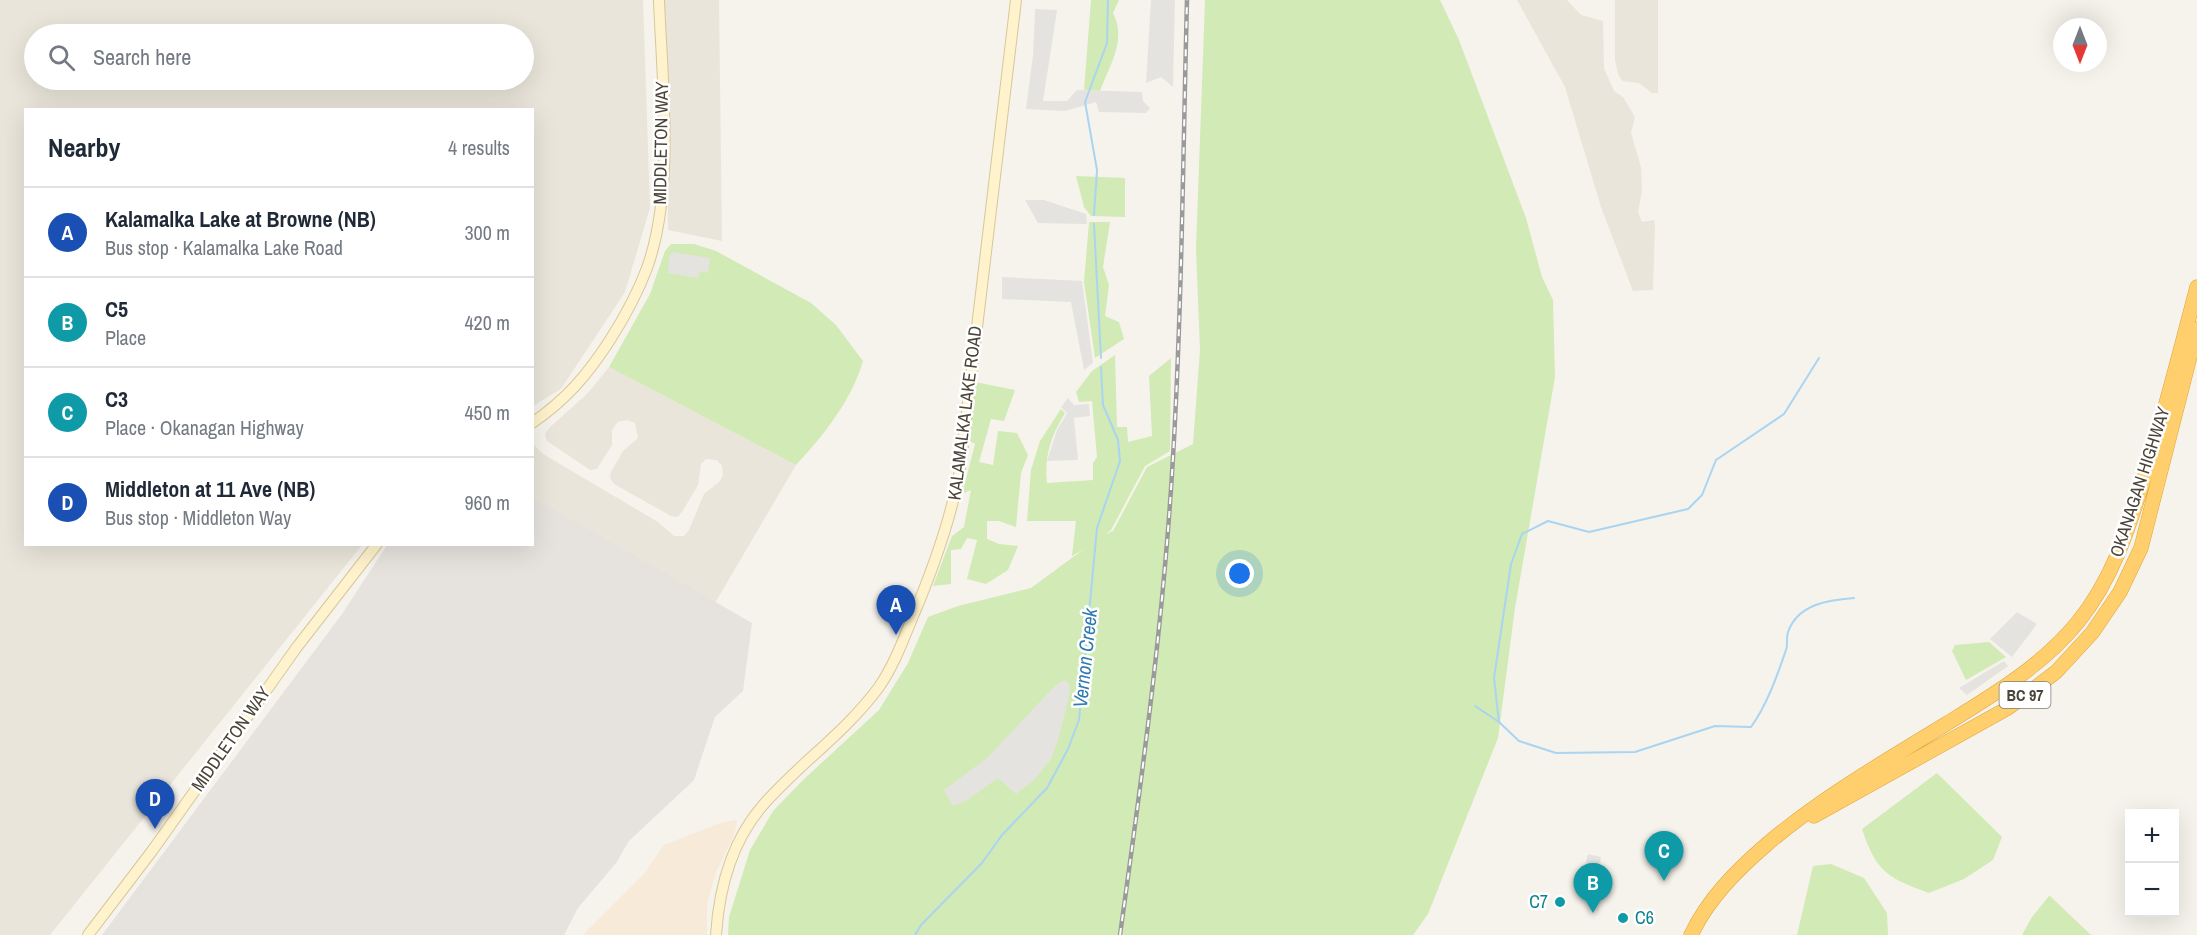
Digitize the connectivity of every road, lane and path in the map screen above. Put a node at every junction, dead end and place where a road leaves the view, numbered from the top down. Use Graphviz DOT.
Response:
graph roads {
  1 [pos="659,0"];
  2 [pos="1016,0"];
  3 [pos="2197,287"];
  4 [pos="2197,329"];
  5 [pos="534,422"];
  6 [pos="375,546"];
  7 [pos="1775,837"];
  8 [pos="88,935"];
  9 [pos="716,935"];
  10 [pos="1691,935"];
  1 -- 5 [label="main road, MIDDLETON WAY"];
  2 -- 9 [label="main road, KALAMALKA LAKE ROAD"];
  3 -- 7 [label="highway, OKANAGAN HIGHWAY / BC 97"];
  4 -- 7 [label="highway, OKANAGAN HIGHWAY / BC 97"];
  6 -- 8 [label="main road, MIDDLETON WAY"];
  7 -- 10 [label="highway, OKANAGAN HIGHWAY / BC 97"];
}
